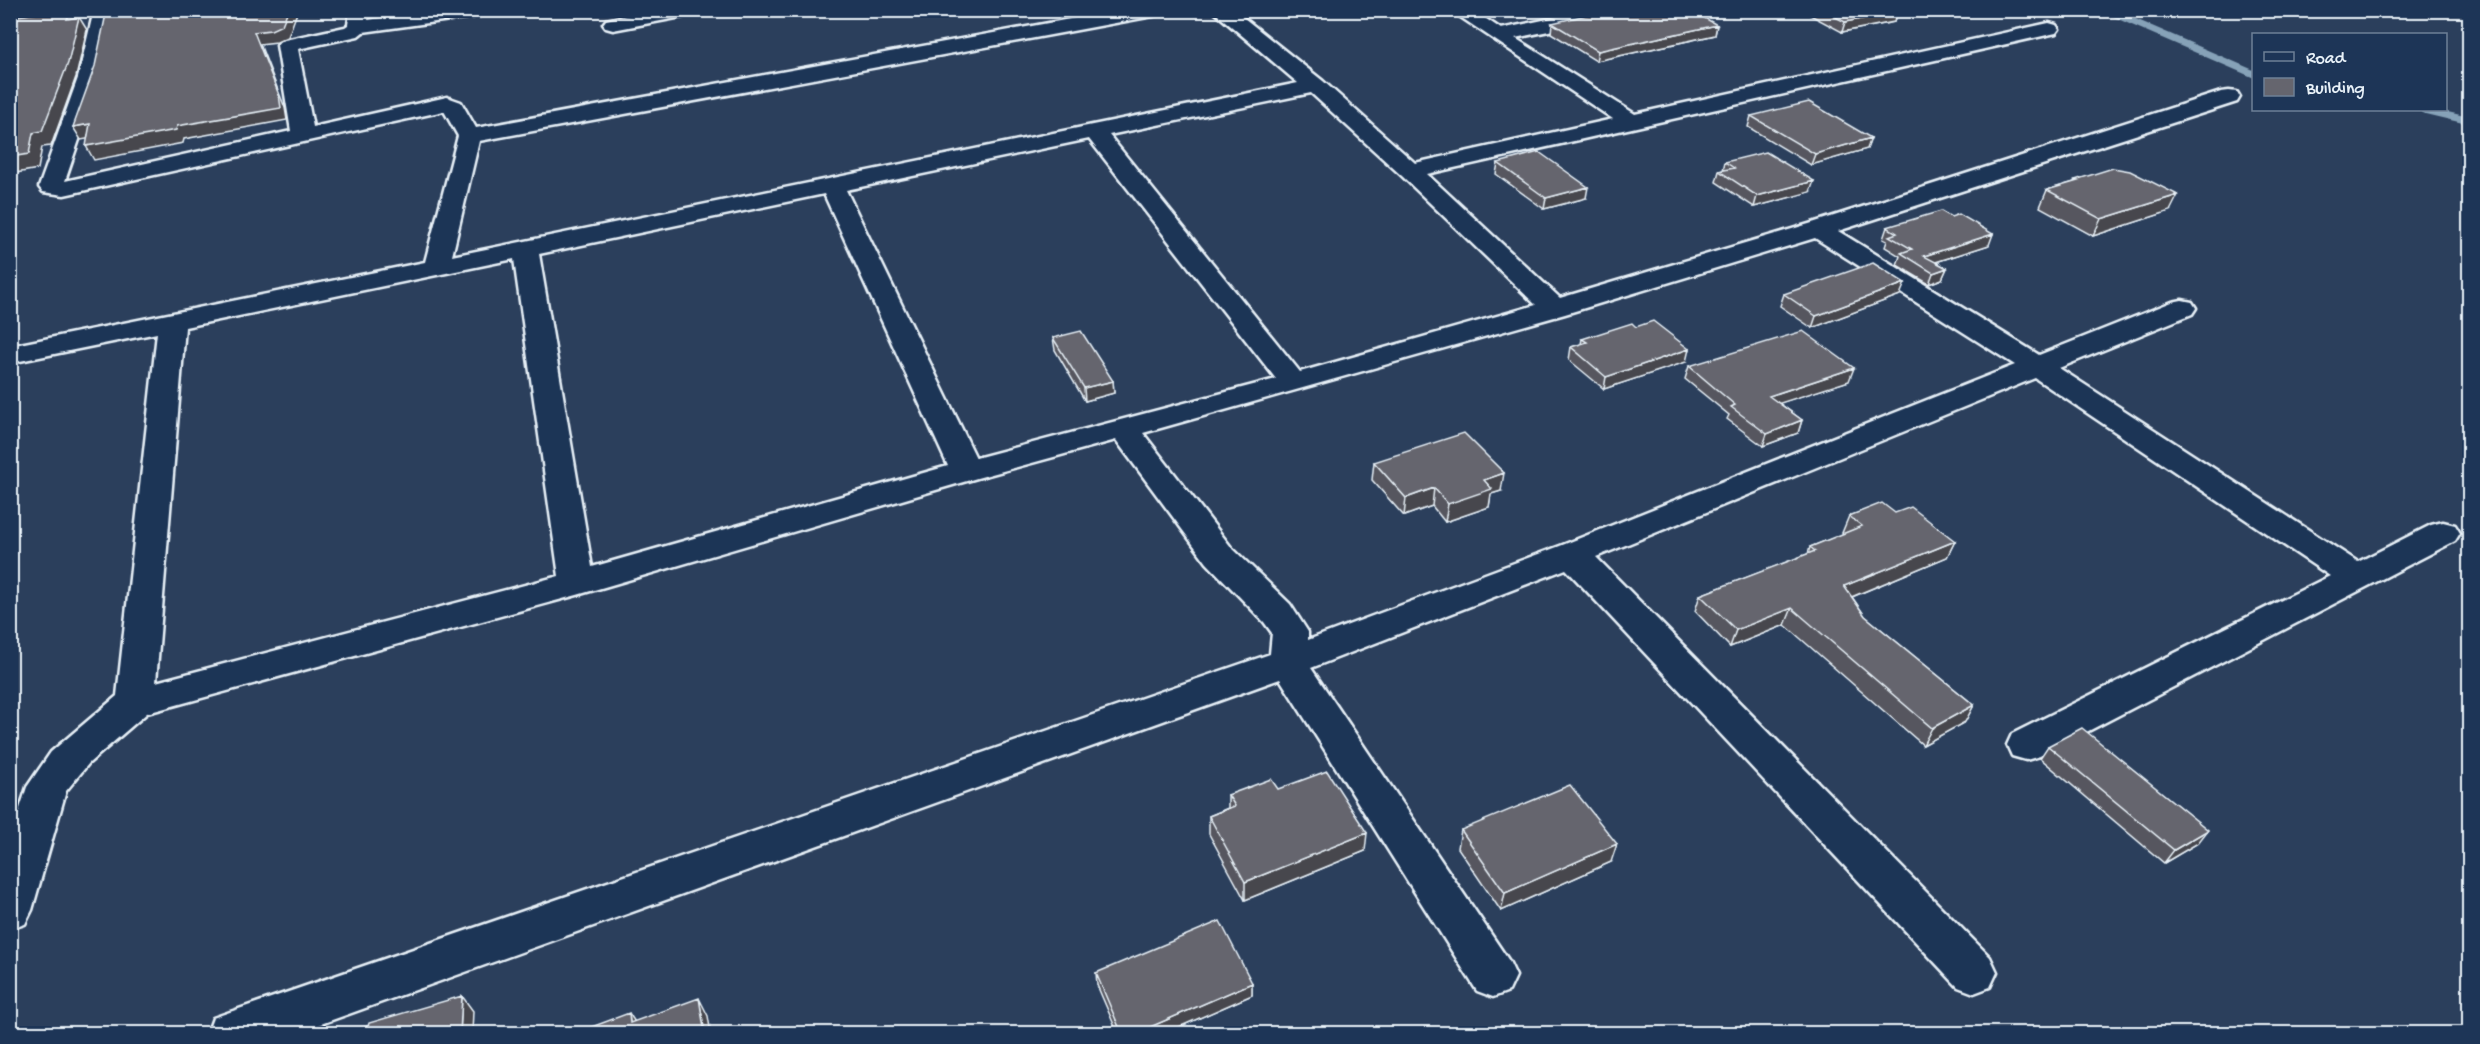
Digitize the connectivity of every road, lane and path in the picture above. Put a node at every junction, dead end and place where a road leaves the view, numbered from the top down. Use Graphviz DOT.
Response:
graph roads {
  1 [pos="67,10"];
  2 [pos="104,10"];
  3 [pos="479,10"];
  4 [pos="687,10"];
  5 [pos="1153,10"];
  6 [pos="1221,10"];
  7 [pos="1459,10"];
  8 [pos="1622,10"];
  9 [pos="10,13"];
  10 [pos="358,19"];
  11 [pos="613,24"];
  12 [pos="2049,28"];
  13 [pos="1499,35"];
  14 [pos="1315,86"];
  15 [pos="2229,97"];
  16 [pos="1632,122"];
  17 [pos="1094,131"];
  18 [pos="303,135"];
  19 [pos="469,136"];
  20 [pos="1410,171"];
  21 [pos="831,184"];
  22 [pos="1818,228"];
  23 [pos="525,248"];
  24 [pos="437,266"];
  25 [pos="1555,308"];
  26 [pos="2182,308"];
  27 [pos="172,322"];
  28 [pos="10,355"];
  29 [pos="2038,367"];
  30 [pos="1294,383"];
  31 [pos="1123,428"];
  32 [pos="966,471"];
  33 [pos="2443,533"];
  34 [pos="1572,554"];
  35 [pos="2358,578"];
  36 [pos="577,583"];
  37 [pos="1288,662"];
  38 [pos="135,702"];
  39 [pos="2026,745"];
  40 [pos="10,909"];
  41 [pos="1974,972"];
  42 [pos="1493,976"];
  43 [pos="230,1034"];
  1 -- 9 [label="street"];
  2 -- 18 [label="street"];
  3 -- 10 [label="street"];
  4 -- 11 [label="street"];
  5 -- 19 [label="street"];
  6 -- 14 [label="street"];
  7 -- 13 [label="street"];
  8 -- 13 [label="street"];
  10 -- 18 [label="street"];
  12 -- 16 [label="street"];
  13 -- 16 [label="street"];
  14 -- 17 [label="street"];
  14 -- 20 [label="street"];
  15 -- 22 [label="street"];
  16 -- 20 [label="street"];
  17 -- 21 [label="street"];
  17 -- 30 [label="street"];
  18 -- 19 [label="street"];
  19 -- 24 [label="street"];
  20 -- 25 [label="street"];
  21 -- 23 [label="street"];
  21 -- 32 [label="street"];
  22 -- 25 [label="street"];
  22 -- 29 [label="street"];
  23 -- 24 [label="street"];
  23 -- 36 [label="street"];
  24 -- 27 [label="street"];
  25 -- 30 [label="street"];
  26 -- 29 [label="street"];
  27 -- 28 [label="street"];
  27 -- 38 [label="street"];
  29 -- 34 [label="street"];
  29 -- 35 [label="street"];
  30 -- 31 [label="street"];
  31 -- 32 [label="street"];
  31 -- 37 [label="street"];
  32 -- 36 [label="street"];
  33 -- 35 [label="street"];
  34 -- 37 [label="street"];
  34 -- 41 [label="street"];
  35 -- 39 [label="street"];
  36 -- 38 [label="street"];
  37 -- 42 [label="street"];
  37 -- 43 [label="street"];
  38 -- 40 [label="street"];
}
